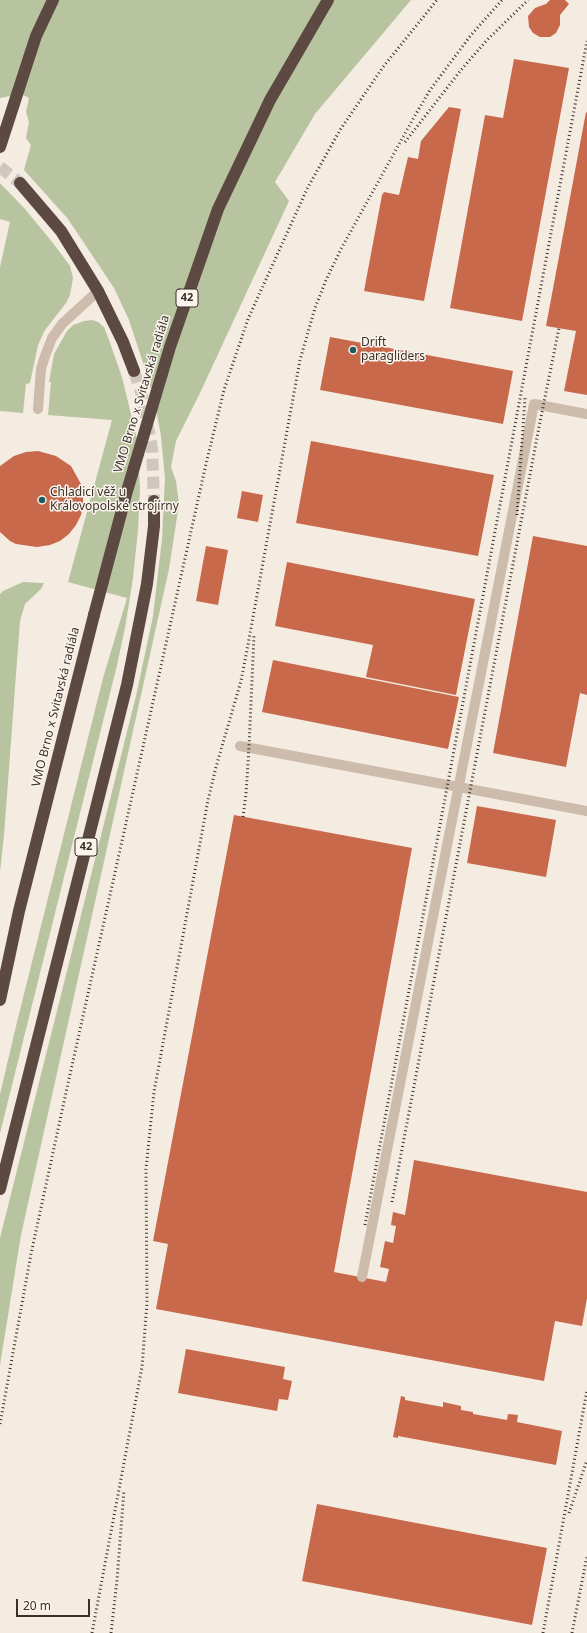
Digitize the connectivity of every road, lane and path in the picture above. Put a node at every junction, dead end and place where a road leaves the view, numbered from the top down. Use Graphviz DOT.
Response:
graph roads {
  1 [pos="53,0"];
  2 [pos="328,0"];
  3 [pos="0,147"];
  4 [pos="20,183"];
  5 [pos="98,291"];
  6 [pos="134,371"];
  7 [pos="38,409"];
  8 [pos="587,414"];
  9 [pos="154,501"];
  10 [pos="240,746"];
  11 [pos="458,787"];
  12 [pos="587,811"];
  13 [pos="0,1000"];
  14 [pos="0,1189"];
  15 [pos="362,1277"];
  1 -- 3 [label="highway"];
  2 -- 13 [label="highway, VMO Brno x Svitavská radiála / 42, bridge"];
  4 -- 5 [label="highway"];
  5 -- 6 [label="highway"];
  5 -- 7 [label="lane"];
  8 -- 11 [label="lane"];
  9 -- 14 [label="highway, 42"];
  10 -- 11 [label="lane"];
  11 -- 12 [label="lane"];
  11 -- 15 [label="lane"];
}
